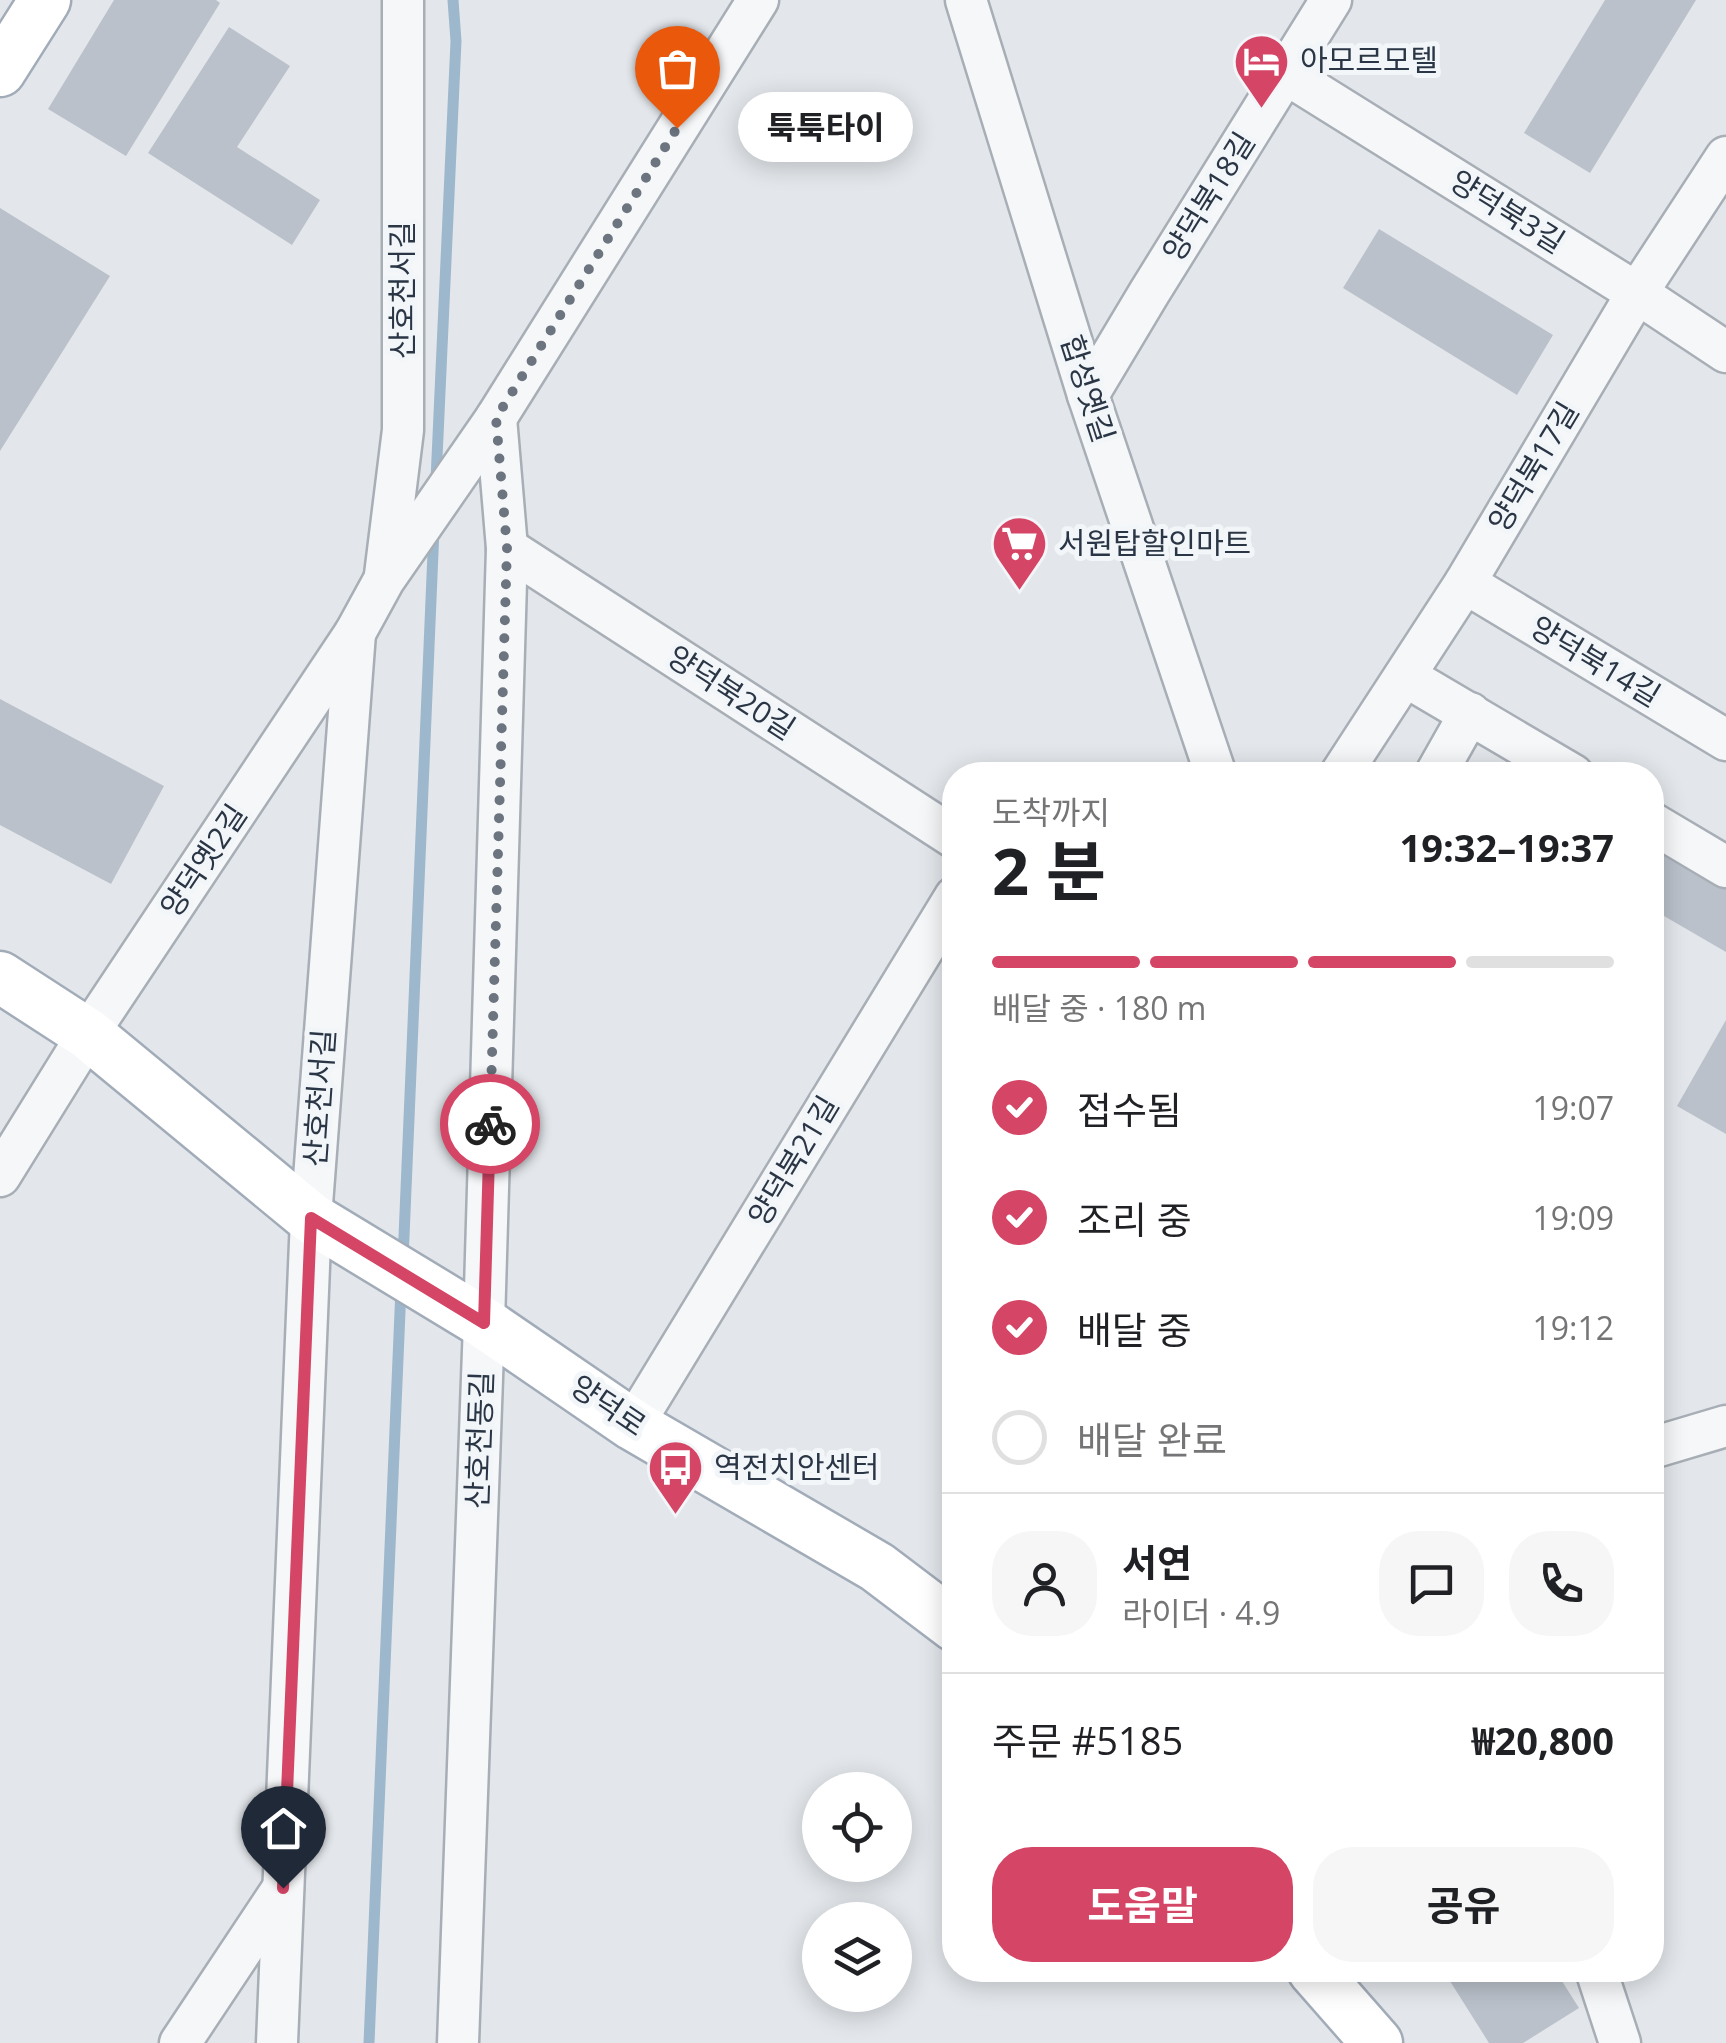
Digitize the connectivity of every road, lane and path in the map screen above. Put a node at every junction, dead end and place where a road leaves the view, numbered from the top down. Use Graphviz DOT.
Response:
graph roads {
  1 [pos="45,0"];
  2 [pos="403,0"];
  3 [pos="758,0"];
  4 [pos="966,0"];
  5 [pos="1331,0"];
  6 [pos="0,71"];
  7 [pos="1286,74"];
  8 [pos="1726,158"];
  9 [pos="1637,294"];
  10 [pos="1726,352"];
  11 [pos="1088,395"];
  12 [pos="490,426"];
  13 [pos="507,548"];
  14 [pos="384,580"];
  15 [pos="1464,584"];
  16 [pos="355,633"];
  17 [pos="1405,676"];
  18 [pos="1470,712"];
  19 [pos="1726,740"];
  20 [pos="1212,762"];
  21 [pos="1349,762"];
  22 [pos="1442,762"];
  23 [pos="1552,762"];
  24 [pos="942,830"];
  25 [pos="1664,830"];
  26 [pos="1726,867"];
  27 [pos="942,918"];
  28 [pos="0,977"];
  29 [pos="88,1034"];
  30 [pos="0,1176"];
  31 [pos="321,1224"];
  32 [pos="475,1317"];
  33 [pos="633,1425"];
  34 [pos="1726,1426"];
  35 [pos="1664,1444"];
  36 [pos="942,1616"];
  37 [pos="283,1888"];
  38 [pos="1324,1982"];
  39 [pos="1600,1982"];
  40 [pos="180,2043"];
  41 [pos="277,2043"];
  42 [pos="458,2043"];
  43 [pos="1377,2043"];
  44 [pos="1620,2043"];
  1 -- 6 [label="main road"];
  2 -- 14 [label="street, 산호천서길"];
  3 -- 12 [label="street"];
  4 -- 11 [label="street, 합성옛길"];
  5 -- 7 [label="street, 양덕북18길"];
  7 -- 9 [label="street, 양덕북3길"];
  7 -- 11 [label="street, 양덕북18길"];
  8 -- 9 [label="street, 양덕북17길"];
  9 -- 10 [label="street, 양덕북3길"];
  9 -- 15 [label="street, 양덕북17길"];
  11 -- 20 [label="street, 합성옛길"];
  12 -- 13 [label="street, 산호천동길"];
  12 -- 14 [label="street, 양덕옛2길"];
  13 -- 24 [label="street, 양덕북20길"];
  13 -- 32 [label="street, 산호천동길"];
  14 -- 16 [label="street, 양덕옛2길"];
  15 -- 17 [label="street, 양덕북17길"];
  15 -- 19 [label="street, 양덕북14길"];
  16 -- 29 [label="street, 양덕옛2길"];
  16 -- 31 [label="street, 산호천서길"];
  17 -- 18 [label="street"];
  17 -- 21 [label="street, 양덕북17길"];
  18 -- 22 [label="street"];
  18 -- 23 [label="street"];
  25 -- 26 [label="street"];
  27 -- 33 [label="street, 양덕북21길"];
  28 -- 29 [label="main road"];
  29 -- 30 [label="street, 양덕옛2길"];
  29 -- 31 [label="main road"];
  31 -- 32 [label="main road, 양덕로"];
  31 -- 37 [label="street, 산호천서길"];
  32 -- 33 [label="main road, 양덕로"];
  32 -- 42 [label="street, 산호천동길"];
  33 -- 36 [label="main road, 양덕로"];
  34 -- 35 [label="street"];
  37 -- 40 [label="street"];
  37 -- 41 [label="street, 산호천서길"];
  38 -- 43 [label="main road"];
  39 -- 44 [label="street"];
}
